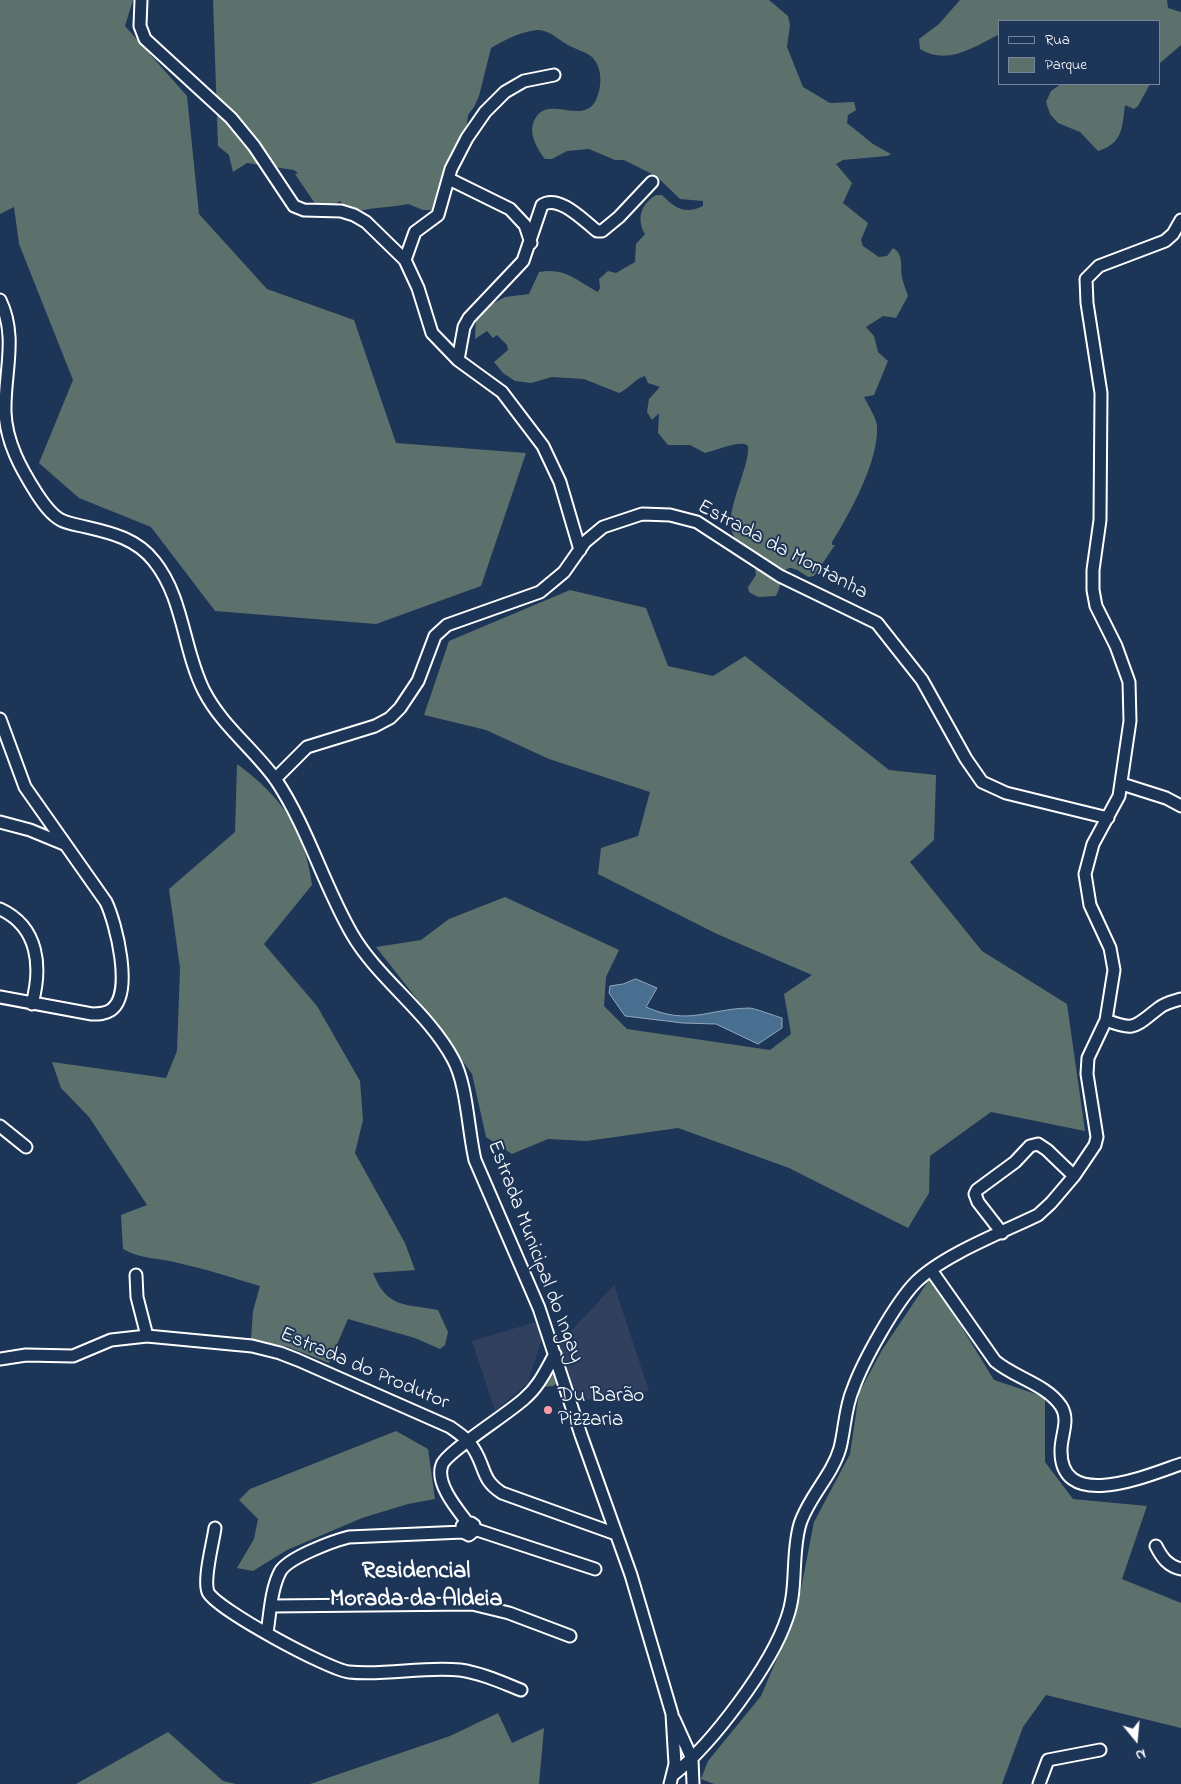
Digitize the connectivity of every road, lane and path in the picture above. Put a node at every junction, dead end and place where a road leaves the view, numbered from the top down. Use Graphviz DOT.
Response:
graph roads {
  1 [pos="141,0"];
  2 [pos="554,75"];
  3 [pos="449,179"];
  4 [pos="652,182"];
  5 [pos="1181,220"];
  6 [pos="530,243"];
  7 [pos="405,260"];
  8 [pos="0,300"];
  9 [pos="458,360"];
  10 [pos="580,550"];
  11 [pos="0,718"];
  12 [pos="275,779"];
  13 [pos="1122,784"];
  14 [pos="34,803"];
  15 [pos="1181,806"];
  16 [pos="1108,818"];
  17 [pos="0,822"];
  18 [pos="51,825"];
  19 [pos="30,830"];
  20 [pos="44,836"];
  21 [pos="64,844"];
  22 [pos="0,909"];
  23 [pos="0,997"];
  24 [pos="1181,999"];
  25 [pos="32,1004"];
  26 [pos="1106,1020"];
  27 [pos="0,1126"];
  28 [pos="26,1147"];
  29 [pos="1074,1176"];
  30 [pos="1002,1232"];
  31 [pos="931,1270"];
  32 [pos="136,1275"];
  33 [pos="147,1336"];
  34 [pos="555,1354"];
  35 [pos="0,1359"];
  36 [pos="469,1441"];
  37 [pos="1181,1464"];
  38 [pos="215,1528"];
  39 [pos="468,1528"];
  40 [pos="616,1534"];
  41 [pos="1156,1546"];
  42 [pos="595,1568"];
  43 [pos="1181,1569"];
  44 [pos="272,1606"];
  45 [pos="267,1633"];
  46 [pos="570,1636"];
  47 [pos="521,1690"];
  48 [pos="672,1714"];
  49 [pos="1100,1750"];
  50 [pos="692,1759"];
  51 [pos="671,1780"];
  52 [pos="687,1784"];
  53 [pos="693,1784"];
  54 [pos="1038,1784"];
  1 -- 7 [label="street"];
  2 -- 3 [label="street"];
  3 -- 6 [label="street"];
  3 -- 7 [label="street"];
  4 -- 6 [label="street"];
  5 -- 13 [label="street"];
  6 -- 9 [label="street"];
  7 -- 9 [label="street"];
  8 -- 12 [label="street, Estrada Municipal do Ingay"];
  9 -- 10 [label="street"];
  10 -- 12 [label="street, Estrada da Montanha"];
  10 -- 16 [label="street, Estrada da Montanha"];
  11 -- 14 [label="street"];
  12 -- 34 [label="street, Estrada Municipal do Ingay"];
  13 -- 15 [label="street"];
  13 -- 16 [label="street"];
  14 -- 18 [label="street"];
  14 -- 19 [label="street"];
  16 -- 26 [label="street"];
  17 -- 19 [label="street"];
  18 -- 20 [label="street"];
  18 -- 21 [label="street"];
  19 -- 20 [label="street"];
  20 -- 21 [label="street"];
  21 -- 25 [label="street"];
  22 -- 25 [label="street"];
  23 -- 25 [label="street"];
  24 -- 26 [label="street"];
  26 -- 29 [label="street"];
  27 -- 28 [label="street"];
  29 -- 30 [label="street"];
  29 -- 30 [label="street"];
  30 -- 31 [label="street"];
  31 -- 37 [label="street"];
  31 -- 50 [label="street"];
  32 -- 33 [label="street"];
  33 -- 35 [label="street, Estrada do Produtor"];
  33 -- 36 [label="street, Estrada do Produtor"];
  34 -- 36 [label="street"];
  34 -- 40 [label="street, Estrada Municipal do Ingay"];
  36 -- 39 [label="street"];
  36 -- 40 [label="street, Estrada do Produtor"];
  38 -- 45 [label="street"];
  39 -- 42 [label="street"];
  39 -- 44 [label="street"];
  40 -- 48 [label="street, Estrada Municipal do Ingay"];
  41 -- 43 [label="street"];
  44 -- 45 [label="street"];
  44 -- 46 [label="street"];
  45 -- 47 [label="street"];
  48 -- 50 [label="street, Estrada Municipal do Ingay"];
  48 -- 51 [label="street, Estrada Municipal do Ingay"];
  49 -- 54 [label="street"];
  50 -- 51 [label="street"];
  50 -- 53 [label="street, Estrada Municipal do Ingay"];
  51 -- 52 [label="street"];
}
